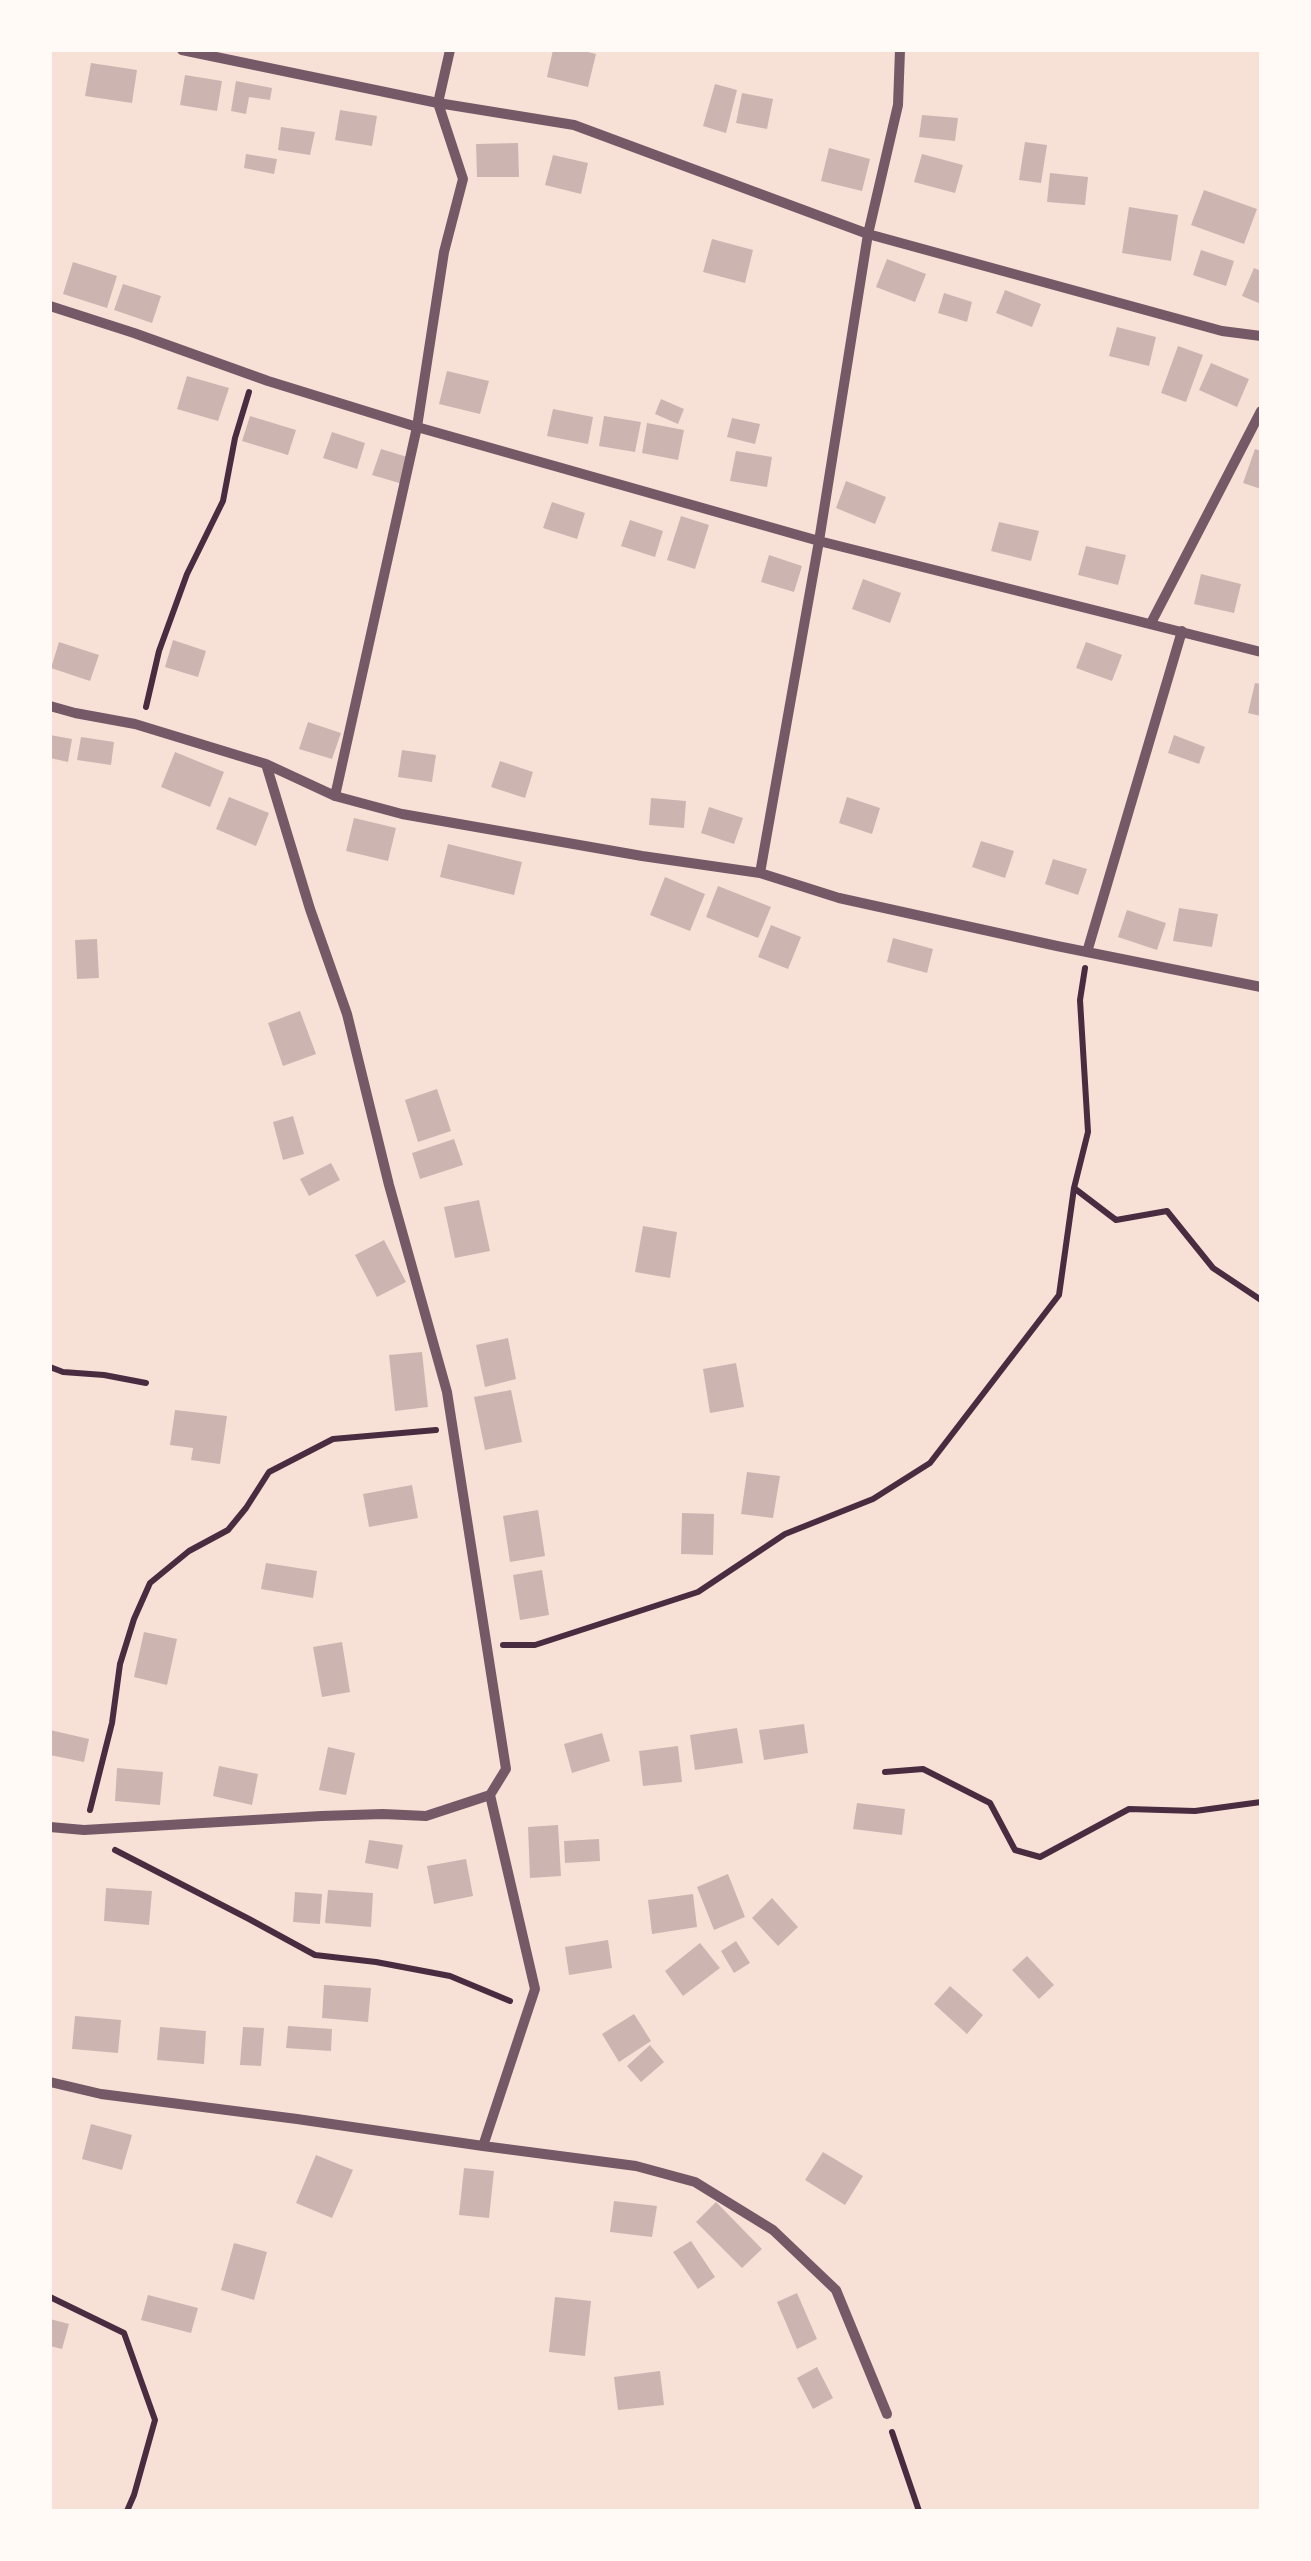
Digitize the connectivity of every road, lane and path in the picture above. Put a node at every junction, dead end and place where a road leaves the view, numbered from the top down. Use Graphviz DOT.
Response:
graph roads {
  1 [pos="182,50"];
  2 [pos="450,50"];
  3 [pos="900,50"];
  4 [pos="438,103"];
  5 [pos="868,234"];
  6 [pos="50,306"];
  7 [pos="1261,336"];
  8 [pos="254,376"];
  9 [pos="1261,411"];
  10 [pos="417,427"];
  11 [pos="820,542"];
  12 [pos="1151,623"];
  13 [pos="1182,631"];
  14 [pos="1261,652"];
  15 [pos="50,706"];
  16 [pos="135,724"];
  17 [pos="266,764"];
  18 [pos="335,796"];
  19 [pos="760,873"];
  20 [pos="1087,952"];
  21 [pos="1261,987"];
  22 [pos="1074,1188"];
  23 [pos="1261,1300"];
  24 [pos="50,1367"];
  25 [pos="146,1384"];
  26 [pos="452,1428"];
  27 [pos="487,1645"];
  28 [pos="885,1772"];
  29 [pos="490,1795"];
  30 [pos="1261,1802"];
  31 [pos="50,1826"];
  32 [pos="84,1830"];
  33 [pos="529,2008"];
  34 [pos="50,2082"];
  35 [pos="483,2146"];
  36 [pos="50,2296"];
  37 [pos="887,2414"];
  38 [pos="127,2511"];
  39 [pos="918,2511"];
  1 -- 4 [label="street"];
  2 -- 4 [label="street"];
  3 -- 5 [label="street"];
  4 -- 5 [label="street"];
  4 -- 10 [label="street"];
  5 -- 7 [label="street"];
  5 -- 11 [label="street"];
  6 -- 8 [label="street"];
  8 -- 10 [label="street"];
  8 -- 16 [label="path"];
  9 -- 12 [label="street"];
  10 -- 11 [label="street"];
  10 -- 18 [label="street"];
  11 -- 12 [label="street"];
  11 -- 19 [label="street"];
  12 -- 13 [label="street"];
  13 -- 14 [label="street"];
  13 -- 20 [label="street"];
  15 -- 16 [label="street"];
  16 -- 17 [label="street"];
  17 -- 18 [label="street"];
  17 -- 26 [label="street"];
  18 -- 19 [label="street"];
  19 -- 20 [label="street"];
  20 -- 21 [label="street"];
  20 -- 22 [label="path"];
  22 -- 23 [label="path"];
  22 -- 27 [label="path"];
  24 -- 25 [label="path"];
  26 -- 27 [label="street"];
  26 -- 32 [label="path"];
  27 -- 29 [label="street"];
  28 -- 30 [label="path"];
  29 -- 32 [label="street"];
  29 -- 33 [label="street"];
  31 -- 32 [label="street"];
  32 -- 33 [label="path"];
  33 -- 35 [label="street"];
  34 -- 35 [label="street"];
  35 -- 37 [label="street"];
  36 -- 38 [label="path"];
  37 -- 39 [label="path"];
}
